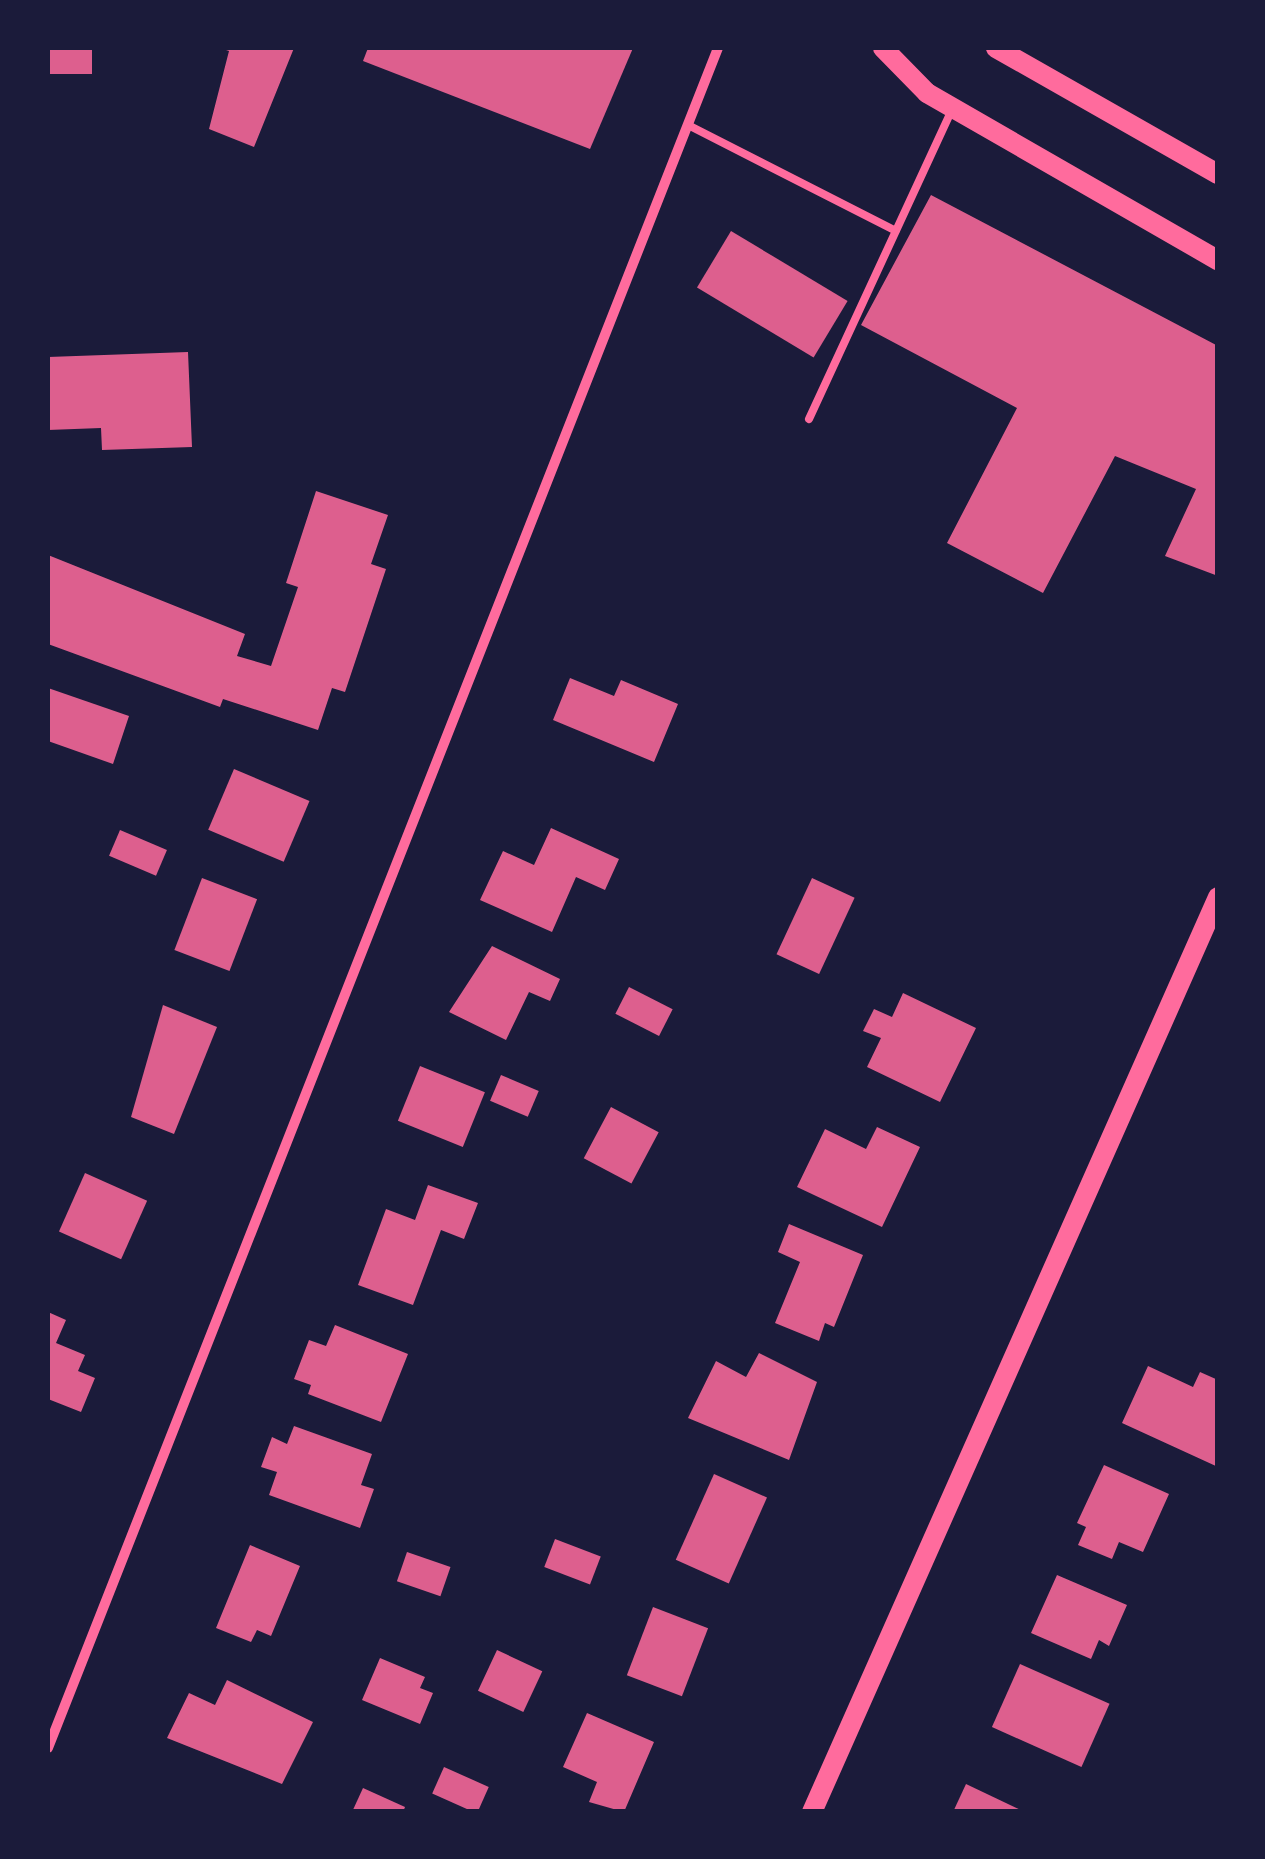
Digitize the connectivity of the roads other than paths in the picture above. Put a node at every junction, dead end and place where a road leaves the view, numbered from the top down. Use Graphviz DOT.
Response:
graph roads {
  1 [pos="718,48"];
  2 [pos="883,48"];
  3 [pos="996,48"];
  4 [pos="953,108"];
  5 [pos="688,124"];
  6 [pos="1218,174"];
  7 [pos="896,231"];
  8 [pos="1218,260"];
  9 [pos="809,420"];
  10 [pos="1218,897"];
  11 [pos="48,1748"];
  12 [pos="812,1812"];
  1 -- 5 [label="street"];
  2 -- 4 [label="main road"];
  3 -- 6 [label="main road"];
  4 -- 7 [label="lane"];
  4 -- 8 [label="main road"];
  5 -- 7 [label="lane"];
  5 -- 11 [label="street"];
  7 -- 9 [label="lane"];
  10 -- 12 [label="main road"];
}
